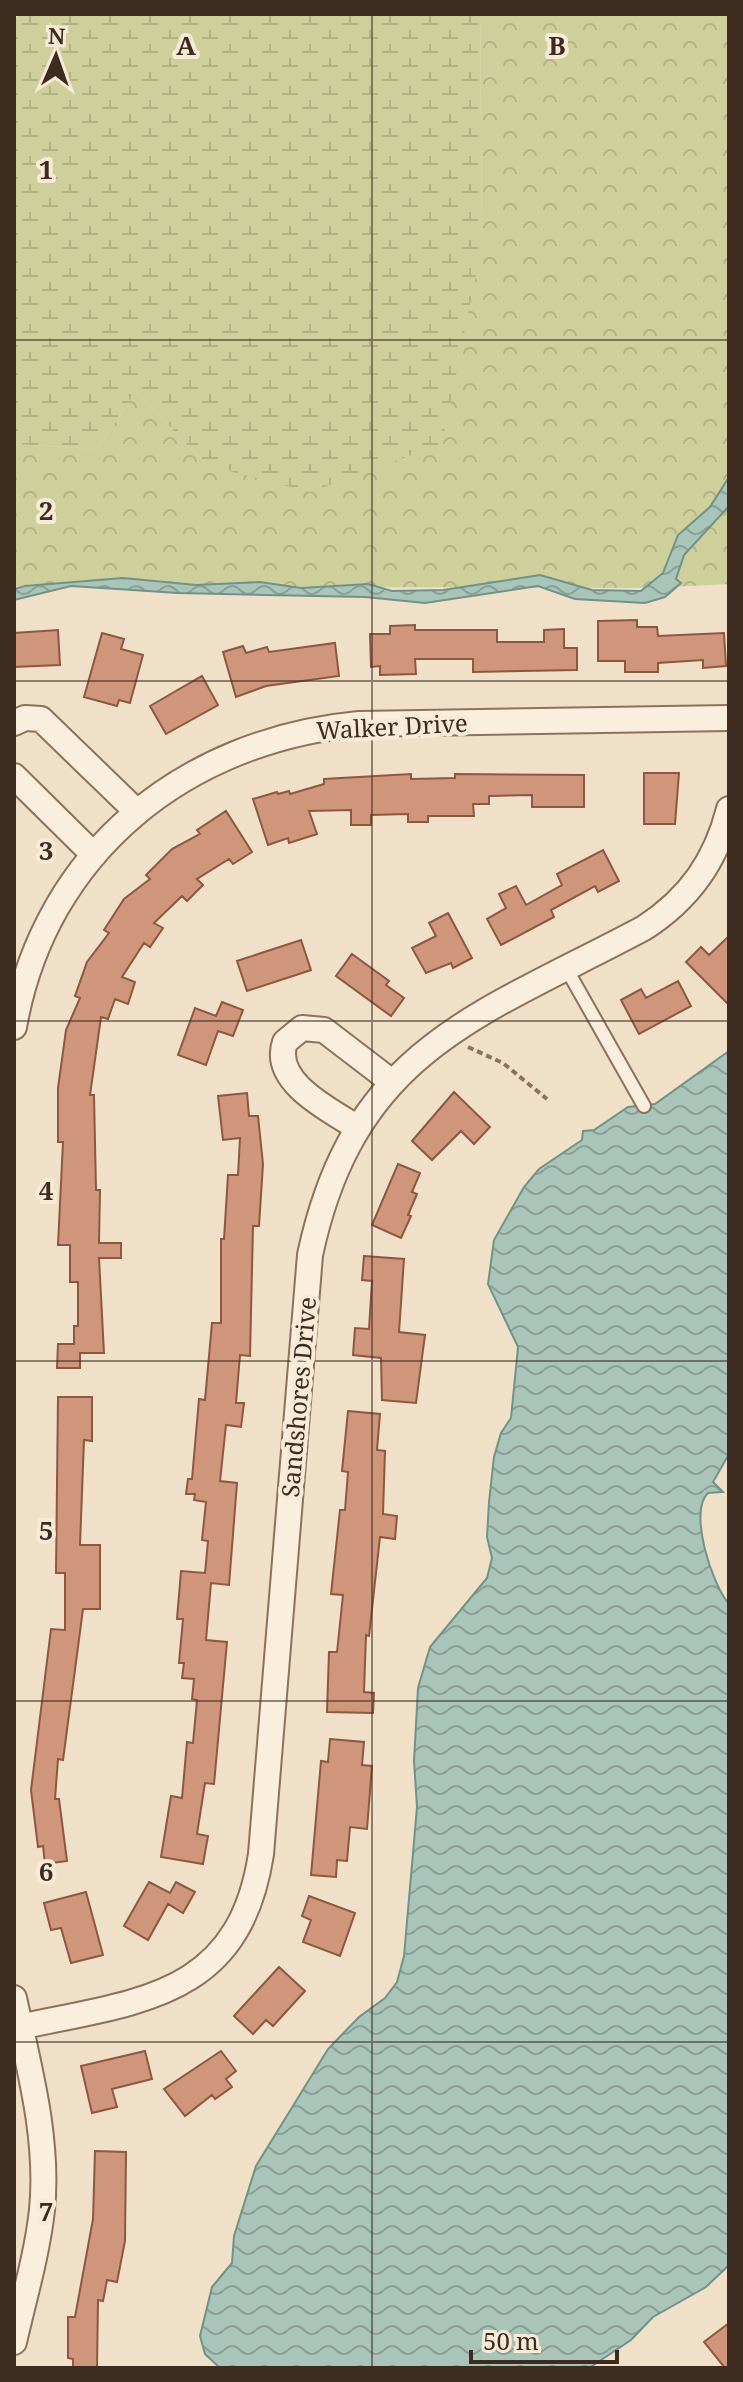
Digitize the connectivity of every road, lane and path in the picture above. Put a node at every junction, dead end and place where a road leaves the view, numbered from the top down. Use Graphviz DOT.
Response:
graph roads {
  1 [pos="729,718"];
  2 [pos="14,723"];
  3 [pos="14,776"];
  4 [pos="729,809"];
  5 [pos="136,811"];
  6 [pos="94,855"];
  7 [pos="566,968"];
  8 [pos="14,1027"];
  9 [pos="452,1030"];
  10 [pos="392,1082"];
  11 [pos="547,1099"];
  12 [pos="644,1106"];
  13 [pos="358,1128"];
  14 [pos="14,1998"];
  15 [pos="20,2027"];
  16 [pos="14,2342"];
  1 -- 5 [label="street, Walker Drive"];
  2 -- 5 [label="street"];
  3 -- 6 [label="street"];
  4 -- 7 [label="street, Sandshores Drive"];
  5 -- 6 [label="street, Walker Drive"];
  6 -- 8 [label="street, Walker Drive"];
  7 -- 9 [label="street, Sandshores Drive"];
  7 -- 12 [label="lane"];
  9 -- 10 [label="street, Sandshores Drive"];
  9 -- 11 [label="path"];
  10 -- 13 [label="street, Sandshores Drive"];
  10 -- 13 [label="street"];
  13 -- 15 [label="street, Sandshores Drive"];
  14 -- 15 [label="street"];
  15 -- 16 [label="street"];
}
